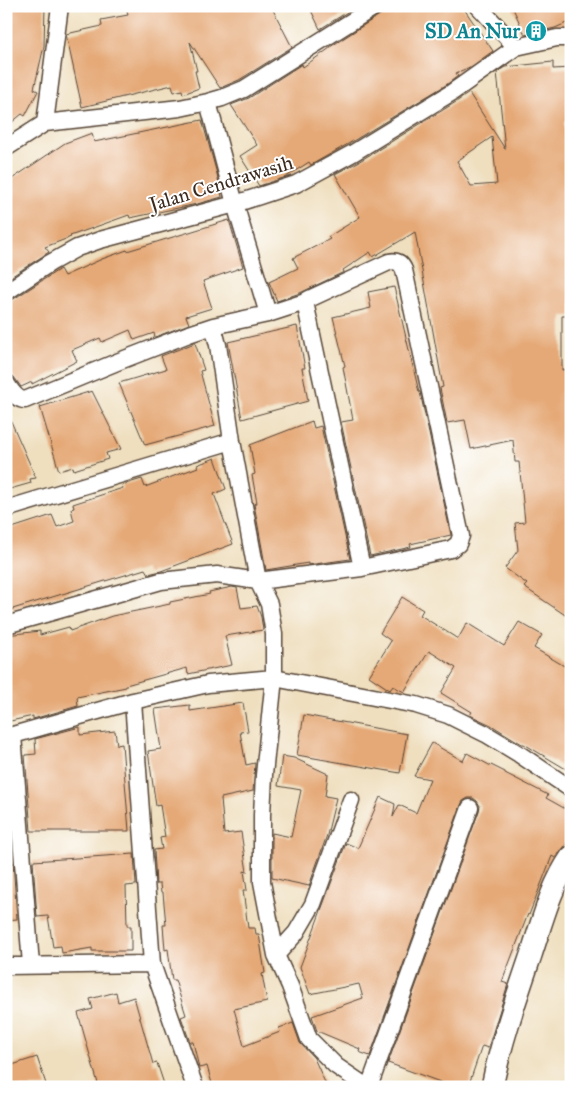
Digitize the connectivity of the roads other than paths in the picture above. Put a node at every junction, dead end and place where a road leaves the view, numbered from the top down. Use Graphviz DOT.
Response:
graph roads {
  1 [pos="376,6"];
  2 [pos="478,6"];
  3 [pos="63,7"];
  4 [pos="571,38"];
  5 [pos="516,47"];
  6 [pos="208,102"];
  7 [pos="45,123"];
  8 [pos="6,148"];
  9 [pos="236,204"];
  10 [pos="6,292"];
  11 [pos="305,302"];
  12 [pos="268,314"];
  13 [pos="213,326"];
  14 [pos="6,383"];
  15 [pos="232,441"];
  16 [pos="6,509"];
  17 [pos="362,568"];
  18 [pos="258,581"];
  19 [pos="6,625"];
  20 [pos="274,678"];
  21 [pos="133,701"];
  22 [pos="10,736"];
  23 [pos="571,789"];
  24 [pos="351,800"];
  25 [pos="470,808"];
  26 [pos="571,857"];
  27 [pos="276,955"];
  28 [pos="152,964"];
  29 [pos="31,965"];
  30 [pos="6,966"];
  31 [pos="195,1087"];
  32 [pos="368,1087"];
  33 [pos="492,1087"];
  1 -- 6 [label="street"];
  2 -- 5 [label="street"];
  3 -- 7 [label="street"];
  4 -- 5 [label="street"];
  5 -- 9 [label="street, Jalan Cendrawasih"];
  6 -- 7 [label="street"];
  6 -- 9 [label="street"];
  7 -- 8 [label="street"];
  9 -- 10 [label="street, Jalan Cendrawasih"];
  9 -- 12 [label="street"];
  11 -- 12 [label="street"];
  11 -- 17 [label="street"];
  11 -- 17 [label="street"];
  12 -- 13 [label="street"];
  13 -- 14 [label="street"];
  13 -- 15 [label="street"];
  15 -- 16 [label="street"];
  15 -- 18 [label="street"];
  17 -- 18 [label="street"];
  18 -- 19 [label="street"];
  18 -- 20 [label="street"];
  20 -- 21 [label="street"];
  20 -- 23 [label="street"];
  20 -- 27 [label="street"];
  21 -- 22 [label="street"];
  21 -- 28 [label="street"];
  22 -- 29 [label="street"];
  24 -- 27 [label="street"];
  25 -- 32 [label="street"];
  26 -- 33 [label="street"];
  27 -- 32 [label="street"];
  28 -- 29 [label="street"];
  28 -- 31 [label="street"];
  29 -- 30 [label="street"];
}
